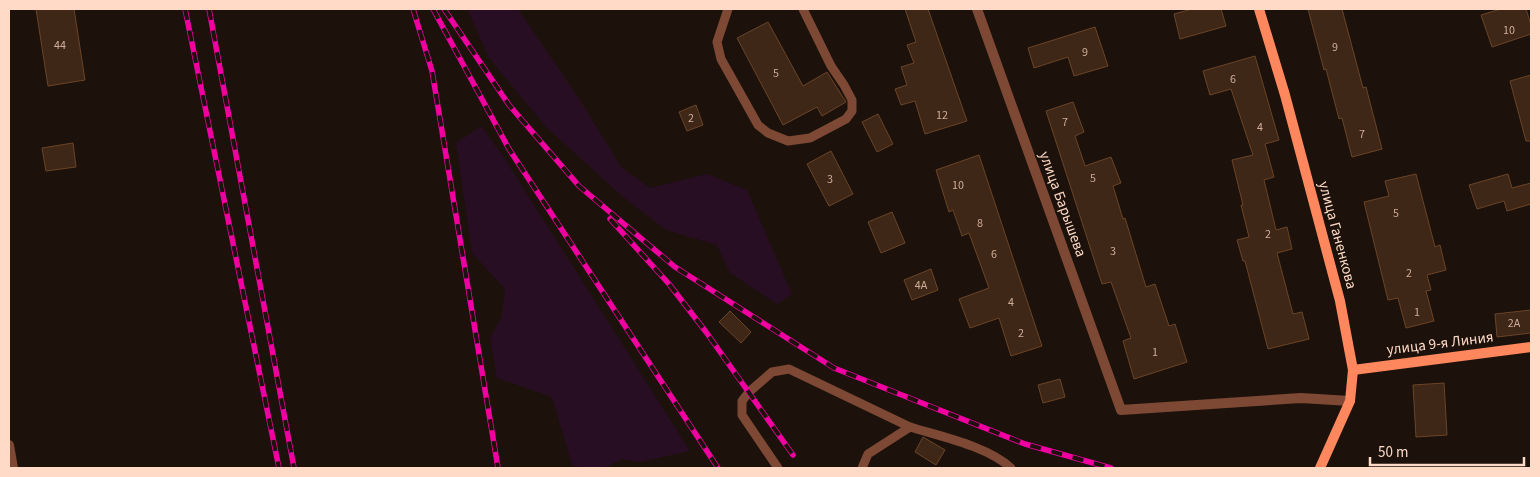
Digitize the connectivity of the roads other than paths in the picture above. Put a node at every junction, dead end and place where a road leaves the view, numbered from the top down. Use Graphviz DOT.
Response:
graph roads {
  1 [pos="728,9"];
  2 [pos="804,9"];
  3 [pos="977,9"];
  4 [pos="1259,9"];
  5 [pos="1531,347"];
  6 [pos="1352,370"];
  7 [pos="1350,402"];
  8 [pos="910,427"];
  9 [pos="9,445"];
  10 [pos="13,468"];
  11 [pos="778,468"];
  12 [pos="862,468"];
  13 [pos="1011,468"];
  14 [pos="1320,468"];
  1 -- 2 [label="lane"];
  3 -- 7 [label="street, улица Барышева"];
  4 -- 6 [label="street, улица Ганенкова"];
  5 -- 6 [label="street, улица 9-я Линия"];
  6 -- 7 [label="street, улица Ганенкова"];
  7 -- 14 [label="street, улица Ганенкова"];
  8 -- 11 [label="lane"];
  8 -- 12 [label="lane"];
  8 -- 13 [label="lane"];
  9 -- 10 [label="street"];
}
